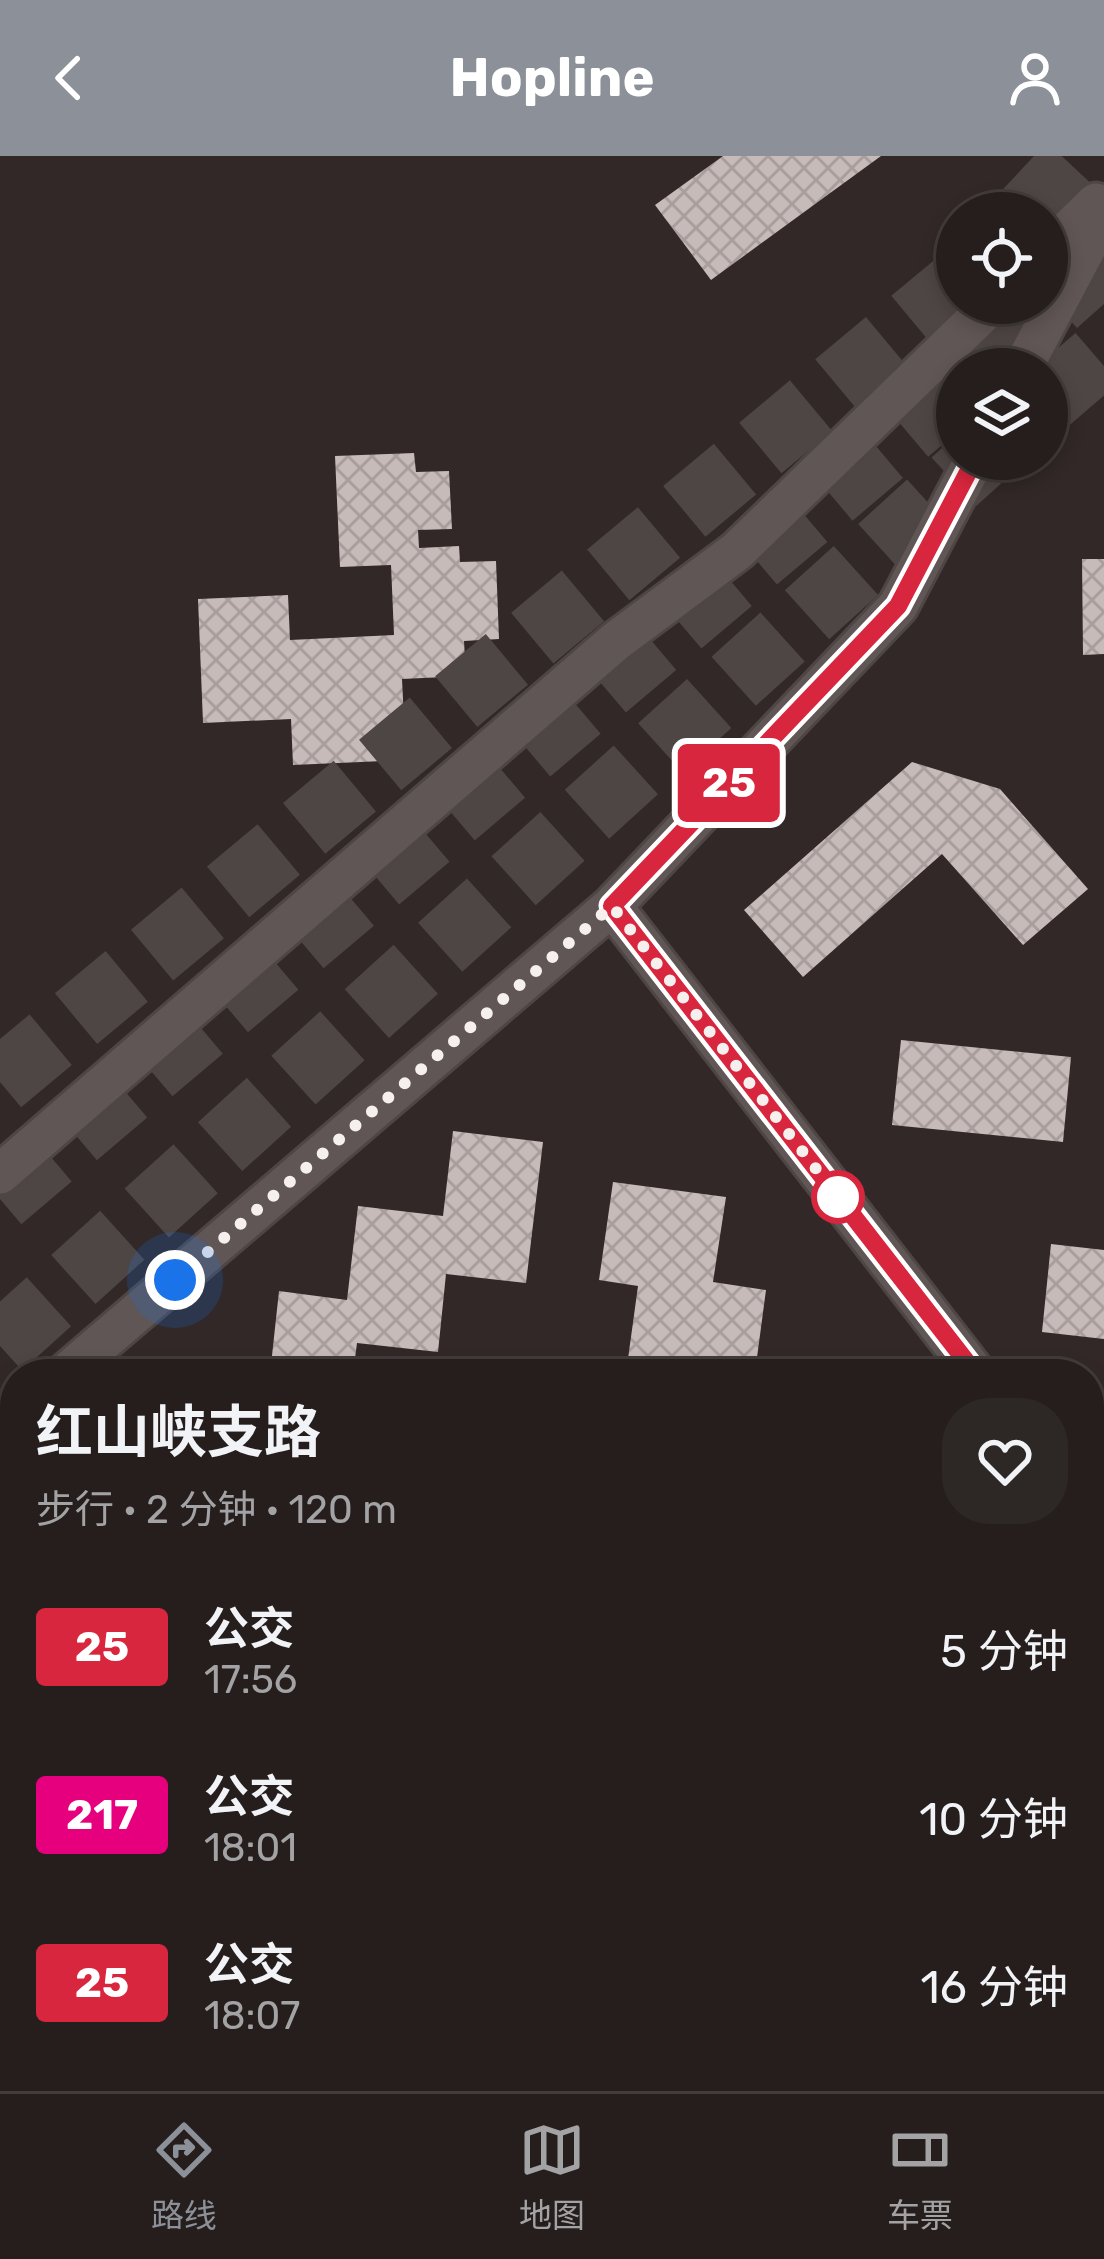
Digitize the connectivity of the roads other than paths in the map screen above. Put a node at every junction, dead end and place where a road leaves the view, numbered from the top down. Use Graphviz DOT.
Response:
graph roads {
  1 [pos="1104,196"];
  2 [pos="1104,214"];
  3 [pos="1068,231"];
  4 [pos="971,324"];
  5 [pos="1033,348"];
  6 [pos="964,480"];
  7 [pos="612,906"];
  8 [pos="0,1174"];
  9 [pos="83,1359"];
  10 [pos="964,1359"];
  1 -- 3 [label="street"];
  2 -- 5 [label="street"];
  4 -- 8 [label="street"];
  6 -- 7 [label="street"];
  7 -- 9 [label="street"];
  7 -- 10 [label="street"];
}
